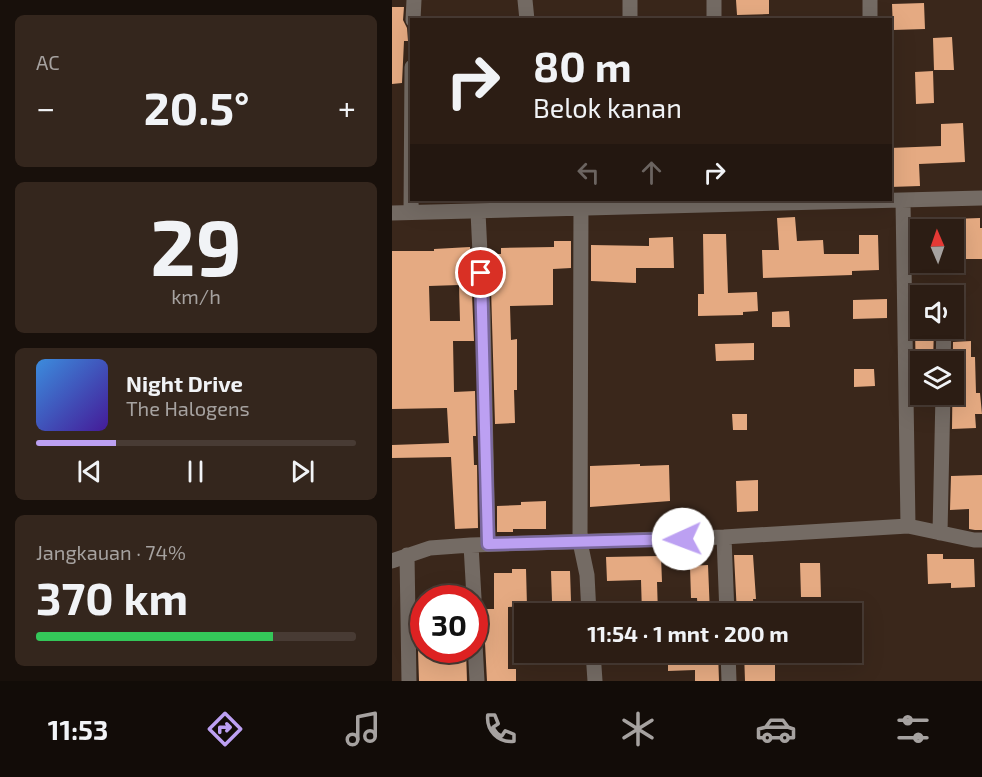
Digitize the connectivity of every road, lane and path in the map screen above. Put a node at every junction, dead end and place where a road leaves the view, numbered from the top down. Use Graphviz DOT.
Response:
graph roads {
  1 [pos="414,0"];
  2 [pos="525,0"];
  3 [pos="630,0"];
  4 [pos="714,0"];
  5 [pos="870,0"];
  6 [pos="413,18"];
  7 [pos="527,18"];
  8 [pos="630,18"];
  9 [pos="714,18"];
  10 [pos="870,18"];
  11 [pos="983,198"];
  12 [pos="411,201"];
  13 [pos="795,201"];
  14 [pos="892,201"];
  15 [pos="903,201"];
  16 [pos="637,203"];
  17 [pos="581,204"];
  18 [pos="486,208"];
  19 [pos="411,212"];
  20 [pos="392,213"];
  21 [pos="943,405"];
  22 [pos="908,526"];
  23 [pos="940,533"];
  24 [pos="724,537"];
  25 [pos="983,540"];
  26 [pos="580,542"];
  27 [pos="488,544"];
  28 [pos="472,545"];
  29 [pos="407,555"];
  30 [pos="392,561"];
  31 [pos="473,585"];
  32 [pos="588,603"];
  33 [pos="727,603"];
  34 [pos="476,663"];
  35 [pos="594,663"];
  36 [pos="729,663"];
  37 [pos="409,681"];
  38 [pos="477,681"];
  39 [pos="595,681"];
  40 [pos="730,681"];
  1 -- 6 [label="street"];
  2 -- 7 [label="street"];
  3 -- 8 [label="street"];
  4 -- 9 [label="street"];
  5 -- 10 [label="street"];
  11 -- 15 [label="street"];
  12 -- 19 [label="street"];
  13 -- 16 [label="street"];
  14 -- 15 [label="street"];
  15 -- 22 [label="street"];
  16 -- 17 [label="street"];
  17 -- 18 [label="street"];
  17 -- 26 [label="street"];
  18 -- 19 [label="street"];
  18 -- 27 [label="street"];
  19 -- 20 [label="street"];
  21 -- 23 [label="street"];
  22 -- 23 [label="street"];
  22 -- 24 [label="street"];
  23 -- 25 [label="street"];
  24 -- 26 [label="street"];
  24 -- 33 [label="street"];
  26 -- 27 [label="street"];
  26 -- 32 [label="street"];
  27 -- 28 [label="street"];
  28 -- 29 [label="street"];
  28 -- 31 [label="street"];
  29 -- 30 [label="street"];
  29 -- 37 [label="street"];
  34 -- 38 [label="street"];
  35 -- 39 [label="street"];
  36 -- 40 [label="street"];
}
